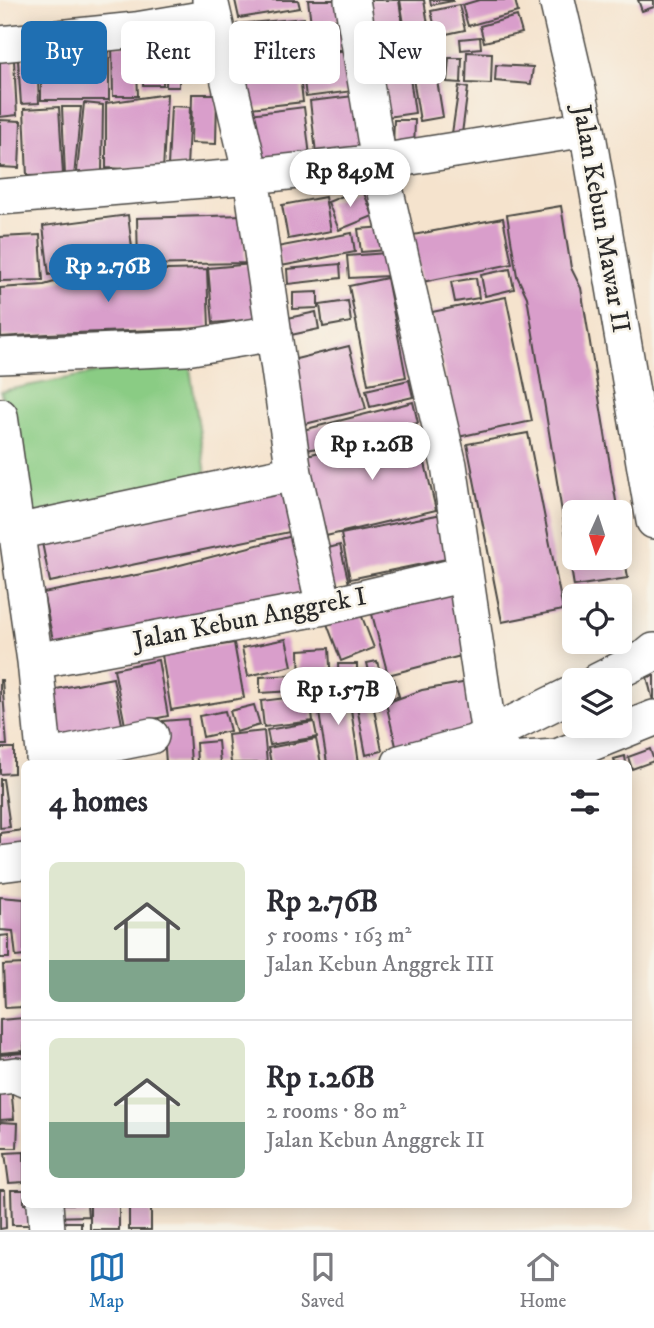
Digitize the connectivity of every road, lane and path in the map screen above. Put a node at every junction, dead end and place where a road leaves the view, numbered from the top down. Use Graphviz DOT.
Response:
graph roads {
  1 [pos="352,0"];
  2 [pos="557,0"];
  3 [pos="212,8"];
  4 [pos="0,44"];
  5 [pos="587,129"];
  6 [pos="379,162"];
  7 [pos="251,176"];
  8 [pos="0,197"];
  9 [pos="274,333"];
  10 [pos="0,356"];
  11 [pos="0,416"];
  12 [pos="294,473"];
  13 [pos="654,521"];
  14 [pos="16,532"];
  15 [pos="465,573"];
  16 [pos="324,607"];
  17 [pos="654,651"];
  18 [pos="35,661"];
  19 [pos="624,668"];
  20 [pos="562,698"];
  21 [pos="654,718"];
  22 [pos="151,736"];
  23 [pos="481,739"];
  24 [pos="44,760"];
  25 [pos="48,760"];
  26 [pos="410,760"];
  27 [pos="21,861"];
  28 [pos="0,864"];
  29 [pos="0,1077"];
  30 [pos="21,1078"];
  31 [pos="45,1208"];
  32 [pos="47,1230"];
  1 -- 6 [label="street"];
  2 -- 5 [label="street, Jalan Kebun Mawar II"];
  3 -- 4 [label="street"];
  3 -- 7 [label="street"];
  5 -- 6 [label="street"];
  5 -- 13 [label="street, Jalan Kebun Mawar II"];
  6 -- 7 [label="street"];
  6 -- 15 [label="street"];
  7 -- 8 [label="street"];
  7 -- 9 [label="street"];
  9 -- 10 [label="street"];
  9 -- 12 [label="street"];
  11 -- 14 [label="street"];
  12 -- 14 [label="street"];
  12 -- 16 [label="street"];
  14 -- 18 [label="street"];
  15 -- 16 [label="street, Jalan Kebun Anggrek I"];
  15 -- 23 [label="street"];
  16 -- 18 [label="street, Jalan Kebun Anggrek I"];
  17 -- 19 [label="street"];
  18 -- 24 [label="street"];
  20 -- 23 [label="street"];
  21 -- 23 [label="street"];
  22 -- 25 [label="street"];
  23 -- 26 [label="street"];
  27 -- 28 [label="street"];
  29 -- 30 [label="street"];
  31 -- 32 [label="street"];
}
